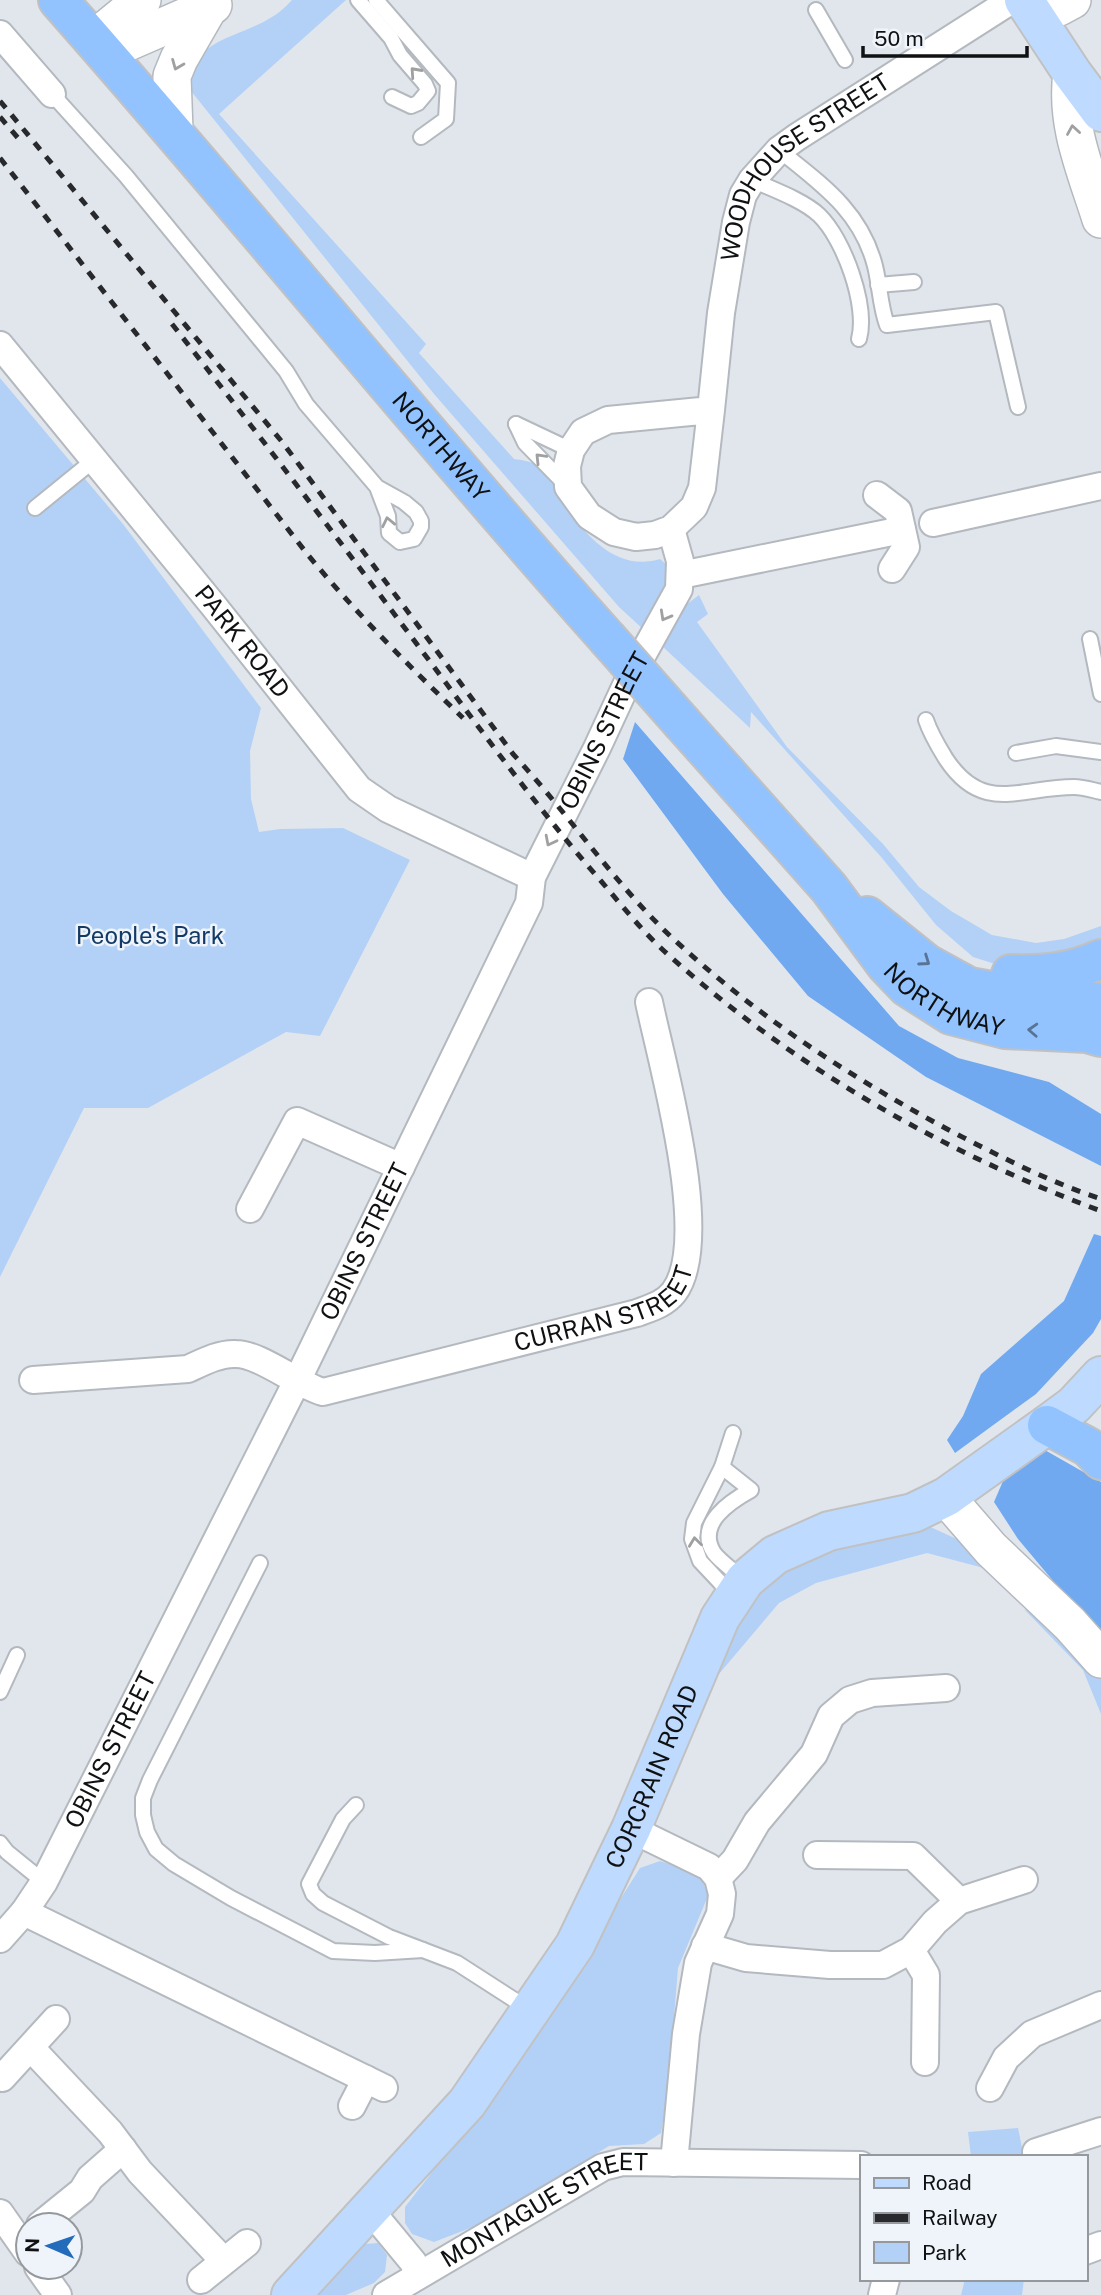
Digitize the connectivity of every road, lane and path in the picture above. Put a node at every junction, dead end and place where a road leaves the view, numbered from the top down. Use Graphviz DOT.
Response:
graph roads {
  1 [pos="58,0"];
  2 [pos="142,0"];
  3 [pos="358,0"];
  4 [pos="376,0"];
  5 [pos="1012,0"];
  6 [pos="1052,2"];
  7 [pos="215,4"];
  8 [pos="816,10"];
  9 [pos="0,34"];
  10 [pos="99,46"];
  11 [pos="845,60"];
  12 [pos="1086,75"];
  13 [pos="52,94"];
  14 [pos="392,97"];
  15 [pos="1101,112"];
  16 [pos="174,131"];
  17 [pos="421,137"];
  18 [pos="779,150"];
  19 [pos="752,180"];
  20 [pos="1099,209"];
  21 [pos="914,282"];
  22 [pos="878,285"];
  23 [pos="859,339"];
  24 [pos="0,345"];
  25 [pos="1018,407"];
  26 [pos="711,410"];
  27 [pos="572,450"];
  28 [pos="94,460"];
  29 [pos="1101,486"];
  30 [pos="377,487"];
  31 [pos="568,487"];
  32 [pos="877,495"];
  33 [pos="35,508"];
  34 [pos="933,523"];
  35 [pos="670,529"];
  36 [pos="902,530"];
  37 [pos="892,569"];
  38 [pos="681,575"];
  39 [pos="1090,639"];
  40 [pos="1101,694"];
  41 [pos="926,720"];
  42 [pos="1101,752"];
  43 [pos="1016,753"];
  44 [pos="1101,792"];
  45 [pos="532,877"];
  46 [pos="840,896"];
  47 [pos="1101,960"];
  48 [pos="649,1002"];
  49 [pos="1101,1003"];
  50 [pos="1101,1037"];
  51 [pos="401,1167"];
  52 [pos="250,1209"];
  53 [pos="33,1380"];
  54 [pos="297,1381"];
  55 [pos="1095,1388"];
  56 [pos="1047,1426"];
  57 [pos="733,1433"];
  58 [pos="1101,1460"];
  59 [pos="722,1468"];
  60 [pos="946,1497"];
  61 [pos="260,1563"];
  62 [pos="739,1588"];
  63 [pos="17,1655"];
  64 [pos="1101,1659"];
  65 [pos="946,1688"];
  66 [pos="0,1692"];
  67 [pos="356,1805"];
  68 [pos="631,1829"];
  69 [pos="0,1843"];
  70 [pos="817,1855"];
  71 [pos="718,1878"];
  72 [pos="1024,1880"];
  73 [pos="44,1882"];
  74 [pos="959,1901"];
  75 [pos="24,1912"];
  76 [pos="0,1939"];
  77 [pos="705,1946"];
  78 [pos="423,1950"];
  79 [pos="911,1950"];
  80 [pos="1101,2005"];
  81 [pos="530,2010"];
  82 [pos="56,2020"];
  83 [pos="31,2048"];
  84 [pos="925,2062"];
  85 [pos="2,2078"];
  86 [pos="990,2088"];
  87 [pos="352,2106"];
  88 [pos="1101,2131"];
  89 [pos="123,2149"];
  90 [pos="1036,2152"];
  91 [pos="674,2162"];
  92 [pos="860,2165"];
  93 [pos="370,2210"];
  94 [pos="60,2211"];
  95 [pos="0,2213"];
  96 [pos="14,2225"];
  97 [pos="247,2243"];
  98 [pos="224,2261"];
  99 [pos="419,2275"];
  100 [pos="201,2280"];
  101 [pos="291,2295"];
  102 [pos="386,2295"];
  1 -- 10 [label="highway, NORTHWAY"];
  2 -- 10 [label="street"];
  14 -- 3 [label="lane, one-way"];
  4 -- 17 [label="lane"];
  5 -- 18 [label="street, WOODHOUSE STREET"];
  6 -- 12 [label="main road"];
  7 -- 10 [label="street"];
  7 -- 16 [label="street, one-way"];
  8 -- 11 [label="lane"];
  9 -- 13 [label="street"];
  10 -- 16 [label="highway, NORTHWAY"];
  12 -- 15 [label="main road"];
  20 -- 12 [label="street, one-way"];
  13 -- 30 [label="lane"];
  16 -- 46 [label="highway, NORTHWAY, bridge"];
  18 -- 19 [label="street, WOODHOUSE STREET"];
  18 -- 22 [label="lane"];
  19 -- 23 [label="lane"];
  19 -- 26 [label="street, WOODHOUSE STREET"];
  21 -- 22 [label="lane"];
  22 -- 25 [label="lane"];
  24 -- 28 [label="street, PARK ROAD"];
  26 -- 27 [label="street"];
  26 -- 35 [label="street, WOODHOUSE STREET"];
  27 -- 31 [label="street"];
  31 -- 27 [label="lane, one-way"];
  28 -- 33 [label="lane"];
  28 -- 45 [label="street, PARK ROAD"];
  29 -- 34 [label="street"];
  31 -- 35 [label="street"];
  32 -- 36 [label="street"];
  35 -- 38 [label="street"];
  36 -- 37 [label="street"];
  36 -- 38 [label="street"];
  38 -- 45 [label="street, OBINS STREET, one-way"];
  39 -- 40 [label="lane"];
  41 -- 44 [label="lane"];
  42 -- 43 [label="lane"];
  45 -- 51 [label="street, OBINS STREET"];
  46 -- 47 [label="highway"];
  46 -- 49 [label="highway, NORTHWAY, one-way"];
  50 -- 46 [label="highway, NORTHWAY, one-way"];
  48 -- 54 [label="street, CURRAN STREET"];
  51 -- 52 [label="street"];
  51 -- 54 [label="street, OBINS STREET"];
  53 -- 54 [label="street, CURRAN STREET"];
  54 -- 73 [label="street, OBINS STREET"];
  55 -- 56 [label="main road, CORCRAIN ROAD"];
  56 -- 58 [label="highway"];
  56 -- 60 [label="main road, CORCRAIN ROAD"];
  57 -- 59 [label="lane"];
  62 -- 59 [label="lane, one-way"];
  59 -- 62 [label="lane"];
  60 -- 62 [label="main road, CORCRAIN ROAD"];
  60 -- 64 [label="street"];
  61 -- 78 [label="lane"];
  62 -- 68 [label="main road, CORCRAIN ROAD"];
  63 -- 66 [label="lane"];
  65 -- 71 [label="street"];
  67 -- 78 [label="lane"];
  68 -- 71 [label="street"];
  68 -- 81 [label="main road, CORCRAIN ROAD"];
  69 -- 73 [label="lane"];
  70 -- 74 [label="street"];
  71 -- 77 [label="street"];
  72 -- 74 [label="street"];
  73 -- 75 [label="street, OBINS STREET"];
  74 -- 79 [label="street"];
  75 -- 76 [label="street, OBINS STREET"];
  75 -- 87 [label="street"];
  77 -- 79 [label="street"];
  77 -- 91 [label="street"];
  78 -- 81 [label="lane"];
  79 -- 84 [label="street"];
  80 -- 86 [label="street"];
  81 -- 93 [label="main road, CORCRAIN ROAD"];
  82 -- 83 [label="street"];
  83 -- 85 [label="street"];
  83 -- 89 [label="street"];
  88 -- 90 [label="street"];
  89 -- 94 [label="street"];
  89 -- 98 [label="street"];
  91 -- 92 [label="street, MONTAGUE STREET"];
  91 -- 99 [label="street, MONTAGUE STREET"];
  93 -- 99 [label="street"];
  93 -- 101 [label="main road, CORCRAIN ROAD"];
  95 -- 96 [label="street"];
  97 -- 98 [label="street"];
  98 -- 100 [label="street"];
  99 -- 102 [label="street, MONTAGUE STREET"];
}
